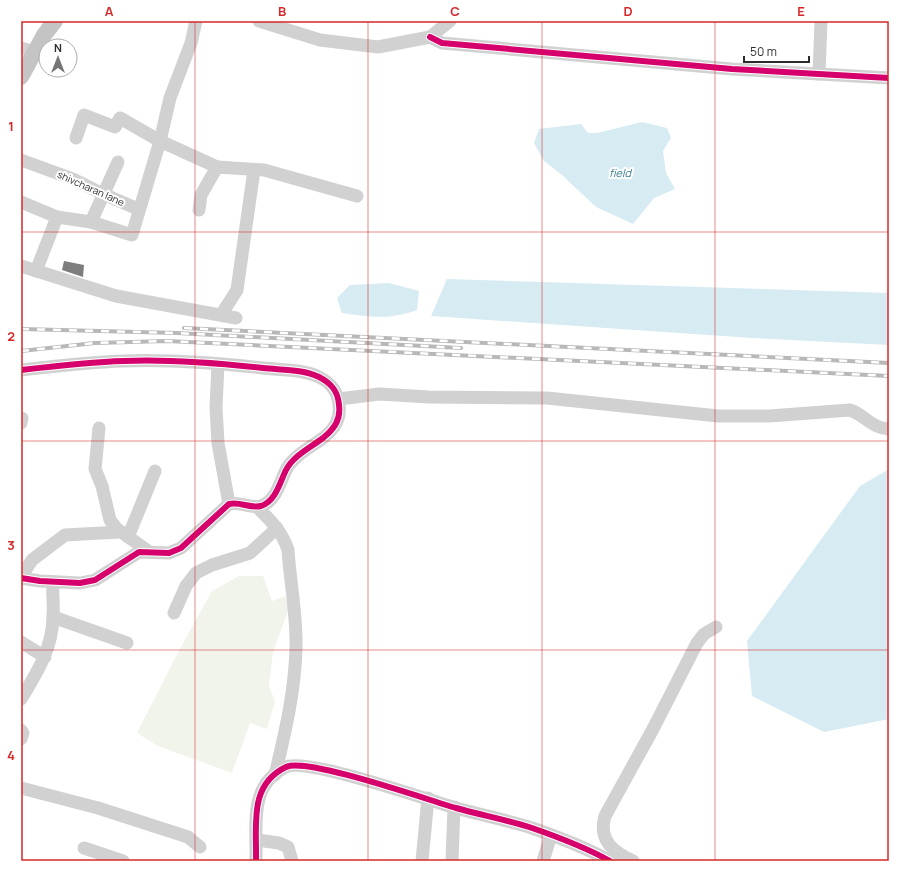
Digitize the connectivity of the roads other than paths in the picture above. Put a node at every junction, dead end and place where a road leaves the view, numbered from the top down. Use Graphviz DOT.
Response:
graph roads {
  1 [pos="55,21"];
  2 [pos="196,21"];
  3 [pos="259,21"];
  4 [pos="450,21"];
  5 [pos="821,21"];
  6 [pos="430,37"];
  7 [pos="28,50"];
  8 [pos="818,74"];
  9 [pos="21,77"];
  10 [pos="889,78"];
  11 [pos="76,138"];
  12 [pos="160,142"];
  13 [pos="21,160"];
  14 [pos="118,162"];
  15 [pos="217,167"];
  16 [pos="254,170"];
  17 [pos="102,194"];
  18 [pos="357,196"];
  19 [pos="21,202"];
  20 [pos="138,209"];
  21 [pos="198,210"];
  22 [pos="57,217"];
  23 [pos="91,222"];
  24 [pos="21,266"];
  25 [pos="36,271"];
  26 [pos="221,316"];
  27 [pos="236,318"];
  28 [pos="218,364"];
  29 [pos="21,370"];
  30 [pos="339,399"];
  31 [pos="99,428"];
  32 [pos="889,429"];
  33 [pos="155,471"];
  34 [pos="229,504"];
  35 [pos="257,507"];
  36 [pos="277,528"];
  37 [pos="124,534"];
  38 [pos="148,551"];
  39 [pos="21,577"];
  40 [pos="53,582"];
  41 [pos="174,613"];
  42 [pos="53,617"];
  43 [pos="716,627"];
  44 [pos="21,642"];
  45 [pos="127,643"];
  46 [pos="45,657"];
  47 [pos="21,699"];
  48 [pos="21,730"];
  49 [pos="21,739"];
  50 [pos="275,775"];
  51 [pos="21,788"];
  52 [pos="428,798"];
  53 [pos="454,807"];
  54 [pos="551,835"];
  55 [pos="257,840"];
  56 [pos="200,847"];
  57 [pos="84,848"];
  58 [pos="123,861"];
  59 [pos="256,861"];
  60 [pos="292,861"];
  61 [pos="422,861"];
  62 [pos="452,861"];
  63 [pos="543,861"];
  64 [pos="610,861"];
  65 [pos="633,861"];
  1 -- 7 [label="main road"];
  2 -- 12 [label="street"];
  3 -- 6 [label="street"];
  4 -- 6 [label="street"];
  5 -- 8 [label="street"];
  6 -- 8 [label="street"];
  7 -- 9 [label="main road"];
  8 -- 10 [label="street"];
  11 -- 12 [label="street"];
  12 -- 15 [label="street"];
  12 -- 20 [label="street"];
  13 -- 17 [label="street, shivcharan lane"];
  14 -- 17 [label="street"];
  15 -- 16 [label="street"];
  15 -- 21 [label="street"];
  16 -- 18 [label="street"];
  16 -- 26 [label="street"];
  17 -- 20 [label="street, shivcharan lane"];
  17 -- 23 [label="street"];
  19 -- 22 [label="street"];
  20 -- 23 [label="street"];
  22 -- 23 [label="street"];
  22 -- 25 [label="street"];
  24 -- 25 [label="street"];
  25 -- 26 [label="street"];
  26 -- 27 [label="street"];
  28 -- 29 [label="street"];
  28 -- 30 [label="street"];
  28 -- 34 [label="street"];
  30 -- 32 [label="street"];
  30 -- 35 [label="street"];
  31 -- 37 [label="street"];
  33 -- 37 [label="street"];
  34 -- 35 [label="street"];
  34 -- 38 [label="street"];
  35 -- 36 [label="street"];
  36 -- 41 [label="street"];
  36 -- 50 [label="street"];
  37 -- 38 [label="street"];
  37 -- 39 [label="street"];
  38 -- 40 [label="street"];
  39 -- 40 [label="street"];
  40 -- 42 [label="street"];
  42 -- 45 [label="street"];
  42 -- 46 [label="street"];
  43 -- 65 [label="street"];
  44 -- 46 [label="street"];
  46 -- 47 [label="street"];
  48 -- 49 [label="street"];
  50 -- 52 [label="street"];
  50 -- 55 [label="street"];
  51 -- 56 [label="street"];
  52 -- 53 [label="street"];
  52 -- 61 [label="street"];
  53 -- 54 [label="street"];
  53 -- 62 [label="street"];
  54 -- 63 [label="street"];
  54 -- 64 [label="street"];
  55 -- 59 [label="street"];
  55 -- 60 [label="street"];
  57 -- 58 [label="street"];
}
